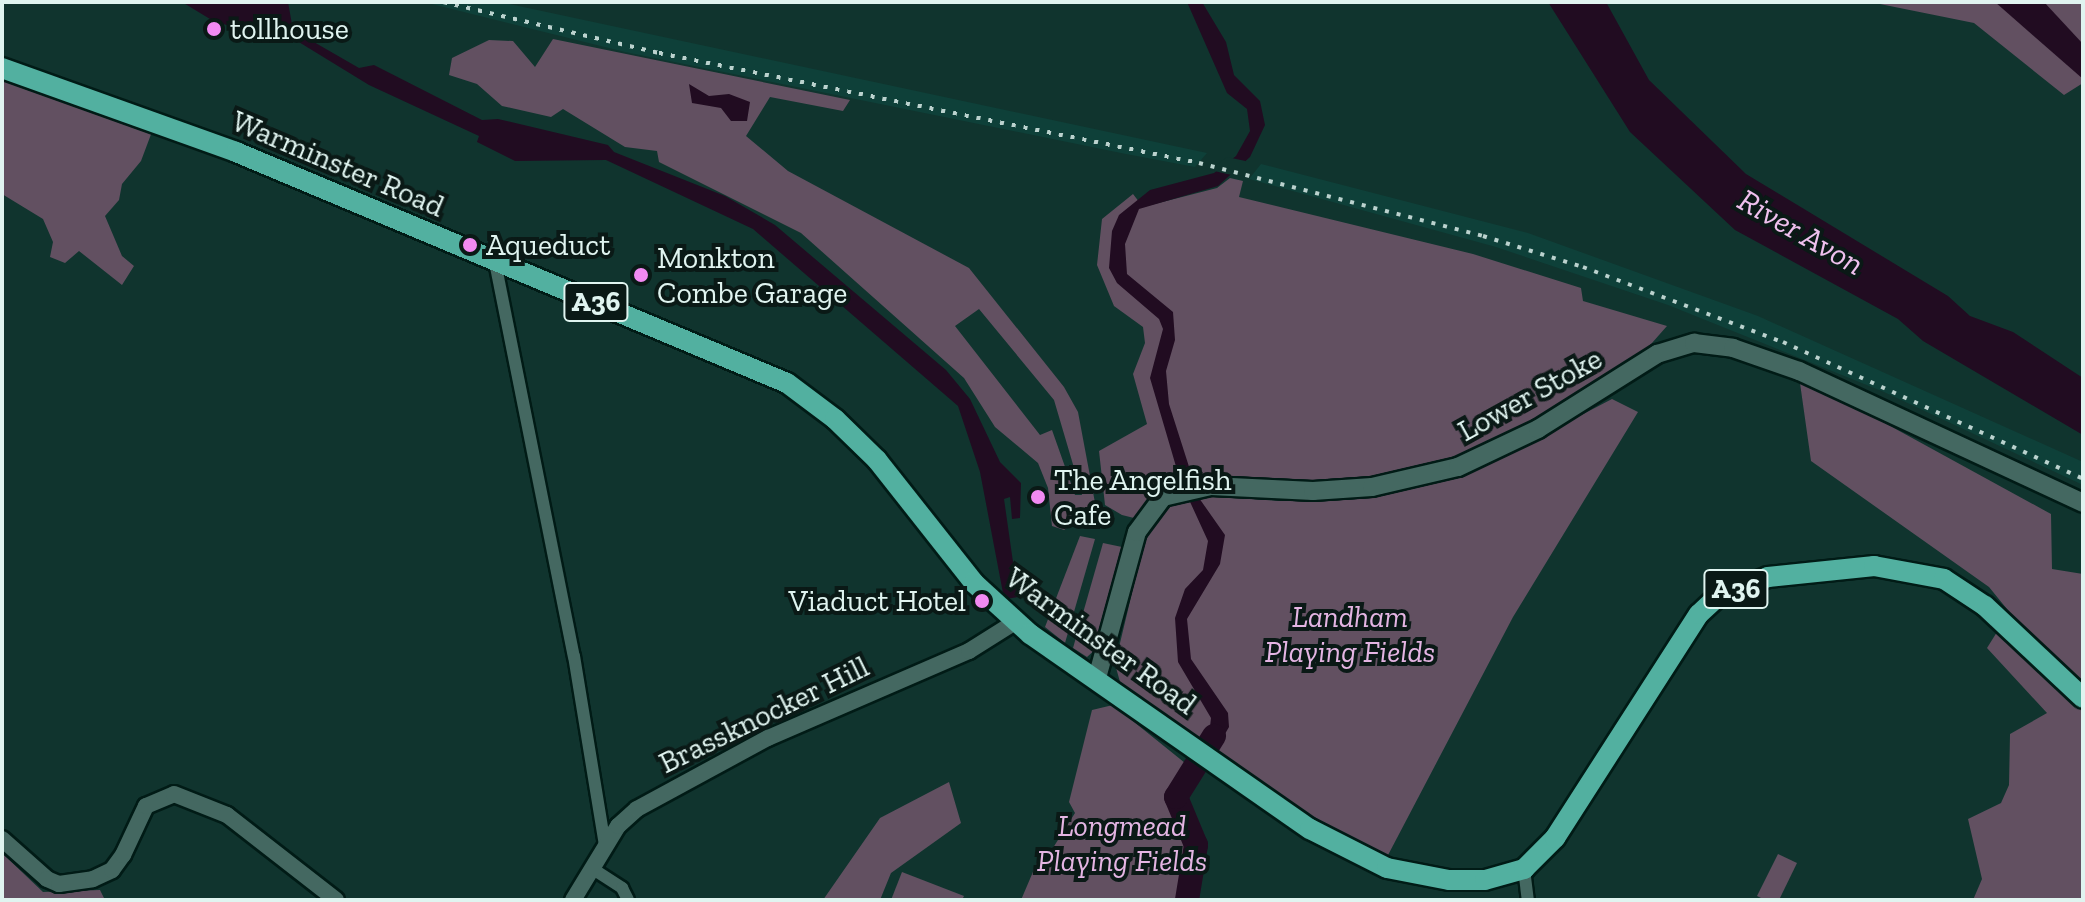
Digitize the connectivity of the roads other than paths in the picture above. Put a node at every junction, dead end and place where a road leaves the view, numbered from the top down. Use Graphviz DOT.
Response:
graph roads {
  1 [pos="2,68"];
  2 [pos="495,262"];
  3 [pos="2083,503"];
  4 [pos="1007,626"];
  5 [pos="1097,678"];
  6 [pos="2083,698"];
  7 [pos="2,839"];
  8 [pos="605,845"];
  9 [pos="593,869"];
  10 [pos="1524,869"];
  11 [pos="336,900"];
  12 [pos="573,900"];
  13 [pos="628,900"];
  14 [pos="1528,900"];
  1 -- 2 [label="highway, Warminster Road / A36"];
  2 -- 4 [label="highway, Warminster Road / A36"];
  2 -- 8 [label="street"];
  3 -- 5 [label="main road, Lower Stoke"];
  4 -- 5 [label="highway, Warminster Road / A36"];
  4 -- 8 [label="street, Brassknocker Hill"];
  5 -- 10 [label="highway, Warminster Road / A36"];
  6 -- 10 [label="highway, Warminster Road / A36"];
  7 -- 11 [label="street"];
  8 -- 9 [label="street, Brassknocker Hill"];
  9 -- 12 [label="street, Brassknocker Hill"];
  9 -- 13 [label="street"];
  10 -- 14 [label="street"];
}
